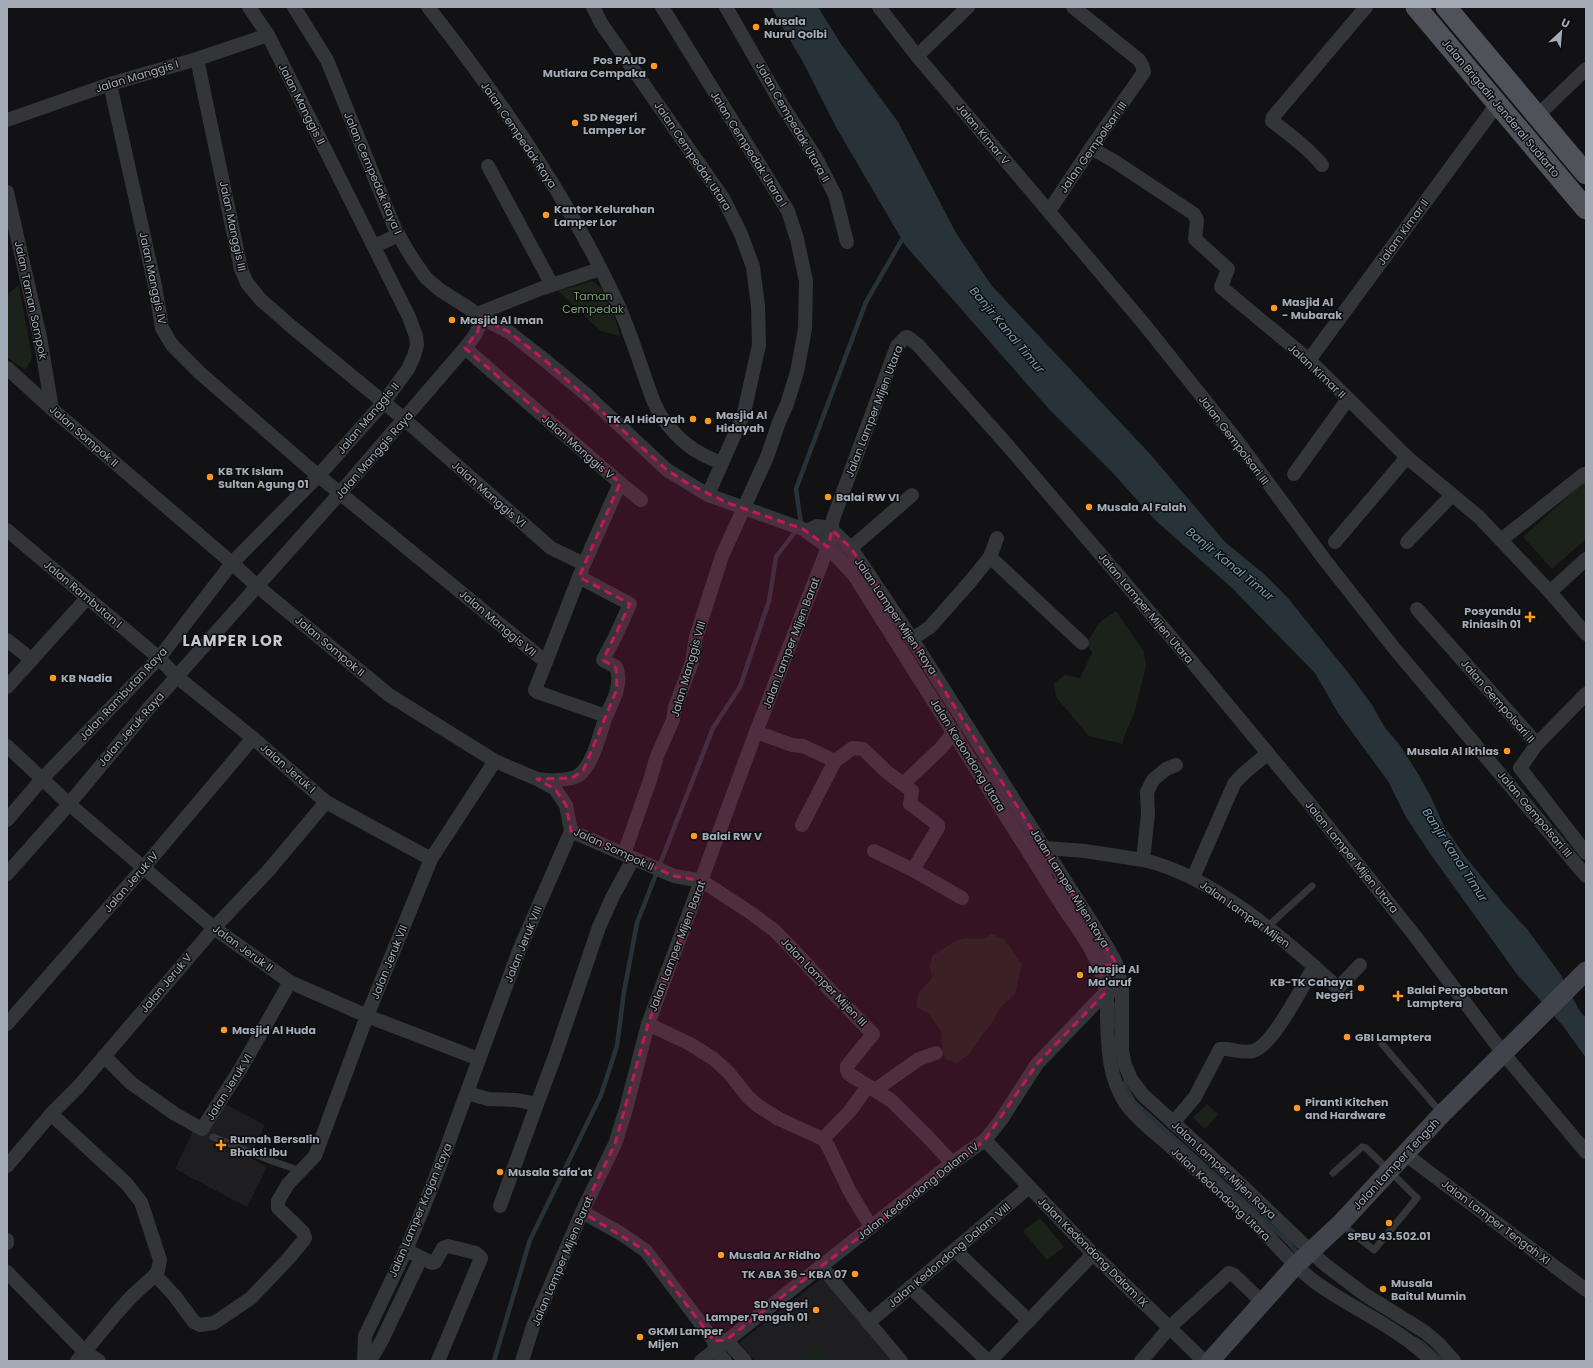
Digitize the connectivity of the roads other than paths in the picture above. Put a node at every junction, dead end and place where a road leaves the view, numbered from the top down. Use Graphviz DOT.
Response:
graph roads {
  1 [pos="249,7"];
  2 [pos="294,7"];
  3 [pos="428,7"];
  4 [pos="593,7"];
  5 [pos="662,7"];
  6 [pos="726,7"];
  7 [pos="879,7"];
  8 [pos="968,7"];
  9 [pos="1073,7"];
  10 [pos="1366,7"];
  11 [pos="1416,7"];
  12 [pos="1447,8"];
  13 [pos="1432,25"];
  14 [pos="268,35"];
  15 [pos="917,56"];
  16 [pos="197,59"];
  17 [pos="1586,69"];
  18 [pos="110,84"];
  19 [pos="1498,103"];
  20 [pos="1537,116"];
  21 [pos="7,120"];
  22 [pos="1091,148"];
  23 [pos="1322,165"];
  24 [pos="488,166"];
  25 [pos="1586,174"];
  26 [pos="7,192"];
  27 [pos="1586,209"];
  28 [pos="1049,212"];
  29 [pos="399,235"];
  30 [pos="847,242"];
  31 [pos="374,246"];
  32 [pos="600,269"];
  33 [pos="552,285"];
  34 [pos="478,316"];
  35 [pos="465,348"];
  36 [pos="1309,360"];
  37 [pos="7,368"];
  38 [pos="1348,400"];
  39 [pos="384,402"];
  40 [pos="52,409"];
  41 [pos="404,419"];
  42 [pos="1408,458"];
  43 [pos="722,463"];
  44 [pos="1294,474"];
  45 [pos="319,475"];
  46 [pos="1586,476"];
  47 [pos="620,482"];
  48 [pos="341,492"];
  49 [pos="708,495"];
  50 [pos="912,495"];
  51 [pos="1452,495"];
  52 [pos="641,500"];
  53 [pos="744,507"];
  54 [pos="7,530"];
  55 [pos="804,530"];
  56 [pos="832,530"];
  57 [pos="997,538"];
  58 [pos="1501,540"];
  59 [pos="1335,542"];
  60 [pos="1407,542"];
  61 [pos="828,548"];
  62 [pos="851,548"];
  63 [pos="990,557"];
  64 [pos="1586,559"];
  65 [pos="581,562"];
  66 [pos="232,563"];
  67 [pos="579,577"];
  68 [pos="257,586"];
  69 [pos="1550,592"];
  70 [pos="87,598"];
  71 [pos="1417,609"];
  72 [pos="1586,634"];
  73 [pos="912,639"];
  74 [pos="7,640"];
  75 [pos="1082,643"];
  76 [pos="159,658"];
  77 [pos="32,660"];
  78 [pos="546,662"];
  79 [pos="177,677"];
  80 [pos="7,687"];
  81 [pos="1586,694"];
  82 [pos="606,716"];
  83 [pos="756,732"];
  84 [pos="954,732"];
  85 [pos="253,738"];
  86 [pos="1536,744"];
  87 [pos="7,746"];
  88 [pos="1268,753"];
  89 [pos="495,761"];
  90 [pos="835,761"];
  91 [pos="1176,765"];
  92 [pos="42,779"];
  93 [pos="537,779"];
  94 [pos="903,784"];
  95 [pos="326,802"];
  96 [pos="70,804"];
  97 [pos="7,820"];
  98 [pos="802,825"];
  99 [pos="570,831"];
  100 [pos="1046,848"];
  101 [pos="874,851"];
  102 [pos="1586,853"];
  103 [pos="431,859"];
  104 [pos="634,859"];
  105 [pos="1143,860"];
  106 [pos="144,867"];
  107 [pos="913,870"];
  108 [pos="7,874"];
  109 [pos="674,876"];
  110 [pos="1586,876"];
  111 [pos="1193,878"];
  112 [pos="702,880"];
  113 [pos="1312,886"];
  114 [pos="962,898"];
  115 [pos="1072,906"];
  116 [pos="1267,927"];
  117 [pos="214,928"];
  118 [pos="1360,965"];
  119 [pos="1108,966"];
  120 [pos="1314,966"];
  121 [pos="1586,971"];
  122 [pos="290,982"];
  123 [pos="1114,990"];
  124 [pos="367,1016"];
  125 [pos="7,1024"];
  126 [pos="648,1024"];
  127 [pos="1382,1044"];
  128 [pos="936,1053"];
  129 [pos="1503,1053"];
  130 [pos="104,1056"];
  131 [pos="479,1059"];
  132 [pos="872,1088"];
  133 [pos="467,1093"];
  134 [pos="536,1104"];
  135 [pos="51,1114"];
  136 [pos="1442,1114"];
  137 [pos="1152,1117"];
  138 [pos="1173,1123"];
  139 [pos="208,1133"];
  140 [pos="823,1139"];
  141 [pos="985,1140"];
  142 [pos="1586,1152"];
  143 [pos="1405,1154"];
  144 [pos="9,1159"];
  145 [pos="952,1163"];
  146 [pos="1389,1171"];
  147 [pos="301,1172"];
  148 [pos="1333,1173"];
  149 [pos="1029,1187"];
  150 [pos="500,1206"];
  151 [pos="582,1212"];
  152 [pos="1341,1223"];
  153 [pos="871,1227"];
  154 [pos="406,1250"];
  155 [pos="955,1250"];
  156 [pos="1093,1254"];
  157 [pos="421,1258"];
  158 [pos="1303,1259"];
  159 [pos="821,1266"];
  160 [pos="7,1272"];
  161 [pos="155,1275"];
  162 [pos="910,1287"];
  163 [pos="1586,1290"];
  164 [pos="1263,1303"];
  165 [pos="1029,1321"];
  166 [pos="868,1323"];
  167 [pos="1170,1327"];
  168 [pos="719,1343"];
  169 [pos="81,1356"];
  170 [pos="99,1361"];
  171 [pos="364,1361"];
  172 [pos="370,1361"];
  173 [pos="438,1361"];
  174 [pos="522,1361"];
  175 [pos="701,1361"];
  176 [pos="725,1361"];
  177 [pos="745,1361"];
  178 [pos="901,1361"];
  179 [pos="989,1361"];
  180 [pos="1141,1361"];
  181 [pos="1204,1361"];
  182 [pos="1210,1361"];
  183 [pos="1432,1361"];
  184 [pos="1454,1361"];
  1 -- 14 [label="street, Jalan Manggis II"];
  2 -- 29 [label="street, Jalan Cempedak Raya I"];
  3 -- 32 [label="street, Jalan Cempedak Raya"];
  4 -- 43 [label="street, Jalan Cempedak Utara"];
  5 -- 53 [label="street, Jalan Cempedak Utara I"];
  6 -- 30 [label="street, Jalan Cempedak Utara II"];
  7 -- 15 [label="street"];
  8 -- 15 [label="street"];
  9 -- 22 [label="street, Jalan Gempolsari III"];
  10 -- 23 [label="street"];
  11 -- 13 [label="main road, Jalan Brigadir Jenderal Sudiarto"];
  12 -- 13 [label="main road"];
  12 -- 20 [label="main road, Jalan Brigadir Jenderal Sudiarto"];
  13 -- 19 [label="main road, Jalan Brigadir Jenderal Sudiarto"];
  14 -- 16 [label="street, Jalan Manggis I"];
  14 -- 31 [label="street, Jalan Manggis II"];
  15 -- 28 [label="street, Jalan Kimar V"];
  16 -- 18 [label="street, Jalan Manggis I"];
  16 -- 39 [label="street, Jalan Manggis III"];
  17 -- 20 [label="street"];
  18 -- 21 [label="street, Jalan Manggis I"];
  18 -- 45 [label="street, Jalan Manggis IV"];
  19 -- 27 [label="main road, Jalan Brigadir Jenderal Sudiarto"];
  19 -- 36 [label="street, Jalam Kimar II"];
  20 -- 25 [label="main road, Jalan Brigadir Jenderal Sudiarto"];
  22 -- 28 [label="street, Jalan Gempolsari III"];
  22 -- 36 [label="street, Jalan Kimar II"];
  24 -- 33 [label="street"];
  26 -- 40 [label="street, Jalan Taman Sompok"];
  28 -- 110 [label="street, Jalan Gempolsari III"];
  29 -- 31 [label="street"];
  29 -- 34 [label="street, Jalan Cempedak Raya I"];
  31 -- 39 [label="street, Jalan Manggis II"];
  32 -- 33 [label="street"];
  32 -- 43 [label="street, Jalan Cempedak Raya"];
  33 -- 34 [label="street"];
  34 -- 35 [label="street, Jalan Manggis Raya"];
  34 -- 49 [label="street, Jalan Cempedak Raya I"];
  35 -- 41 [label="street, Jalan Manggis Raya"];
  35 -- 47 [label="street, Jalan Manggis V"];
  36 -- 38 [label="street, Jalan Kimar II"];
  37 -- 40 [label="street, Jalan Sompok II"];
  38 -- 42 [label="street, Jalan Kimar II"];
  38 -- 44 [label="street"];
  39 -- 41 [label="street, Jalan Manggis III"];
  39 -- 45 [label="street, Jalan Manggis II"];
  40 -- 66 [label="street, Jalan Sompok II"];
  41 -- 48 [label="street, Jalan Manggis Raya"];
  41 -- 65 [label="street, Jalan Manggis VI"];
  42 -- 51 [label="street, Jalan Kimar II"];
  42 -- 59 [label="street"];
  43 -- 49 [label="street, Jalan Cempedak Utara"];
  45 -- 48 [label="street, Jalan Manggis IV"];
  45 -- 66 [label="street, Jalan Manggis II"];
  46 -- 58 [label="street"];
  47 -- 52 [label="street"];
  47 -- 65 [label="street, Jalan Manggis V"];
  48 -- 68 [label="street, Jalan Manggis Raya"];
  48 -- 78 [label="street, Jalan Manggis VII"];
  49 -- 53 [label="street"];
  50 -- 62 [label="street"];
  51 -- 58 [label="street, Jalan Kimar II"];
  51 -- 60 [label="street"];
  53 -- 55 [label="street"];
  53 -- 104 [label="street, Jalan Manggis VIII"];
  54 -- 70 [label="street, Jalan Rambutan I"];
  55 -- 56 [label="street"];
  55 -- 61 [label="street"];
  56 -- 61 [label="street, Jalan Lamper Mijen Barat"];
  56 -- 62 [label="street, Jalan Lamper Mijen Raya"];
  56 -- 88 [label="street, Jalan Lamper Mijen Utara"];
  57 -- 63 [label="street"];
  58 -- 69 [label="street, Jalan Kimar II"];
  61 -- 83 [label="street, Jalan Lamper Mijen Barat"];
  61 -- 84 [label="street, Jalan Kedondong Utara"];
  62 -- 73 [label="street, Jalan Lamper Mijen Raya"];
  63 -- 73 [label="street"];
  63 -- 75 [label="street"];
  64 -- 69 [label="street"];
  65 -- 67 [label="street, Jalan Manggis V"];
  66 -- 68 [label="street, Jalan Sompok II"];
  66 -- 76 [label="street, Jalan Rambutan Raya"];
  67 -- 78 [label="street, Jalan Manggis V"];
  67 -- 82 [label="street"];
  68 -- 79 [label="street, Jalan Jeruk Raya"];
  68 -- 89 [label="street, Jalan Sompok II"];
  69 -- 72 [label="street, Jalan Kimar II"];
  70 -- 76 [label="street, Jalan Rambutan I"];
  70 -- 77 [label="street"];
  71 -- 86 [label="street, Jalan Gempolsari II"];
  73 -- 100 [label="street, Jalan Lamper Mijen Raya"];
  74 -- 77 [label="street"];
  76 -- 79 [label="street, Jalan Jeruk I"];
  76 -- 92 [label="street, Jalan Rambutan Raya"];
  77 -- 80 [label="street"];
  78 -- 82 [label="street, Jalan Manggis VII"];
  79 -- 85 [label="street, Jalan Jeruk I"];
  79 -- 96 [label="street, Jalan Jeruk Raya"];
  81 -- 86 [label="street"];
  82 -- 93 [label="street"];
  83 -- 90 [label="street"];
  83 -- 112 [label="street, Jalan Lamper Mijen Barat"];
  84 -- 94 [label="street"];
  84 -- 115 [label="street, Jalan Kedondong Utara"];
  85 -- 95 [label="street, Jalan Jeruk I"];
  85 -- 106 [label="street, Jalan Jeruk IV"];
  86 -- 102 [label="street, Jalan Gempolsari II"];
  87 -- 92 [label="street, Jalan Jeruk II"];
  88 -- 111 [label="street"];
  88 -- 129 [label="street, Jalan Lamper Mijen Utara"];
  89 -- 93 [label="street, Jalan Sompok II"];
  89 -- 103 [label="street, Jalan Jeruk VII"];
  90 -- 94 [label="street"];
  90 -- 98 [label="street"];
  91 -- 105 [label="street"];
  92 -- 96 [label="street, Jalan Jeruk II"];
  92 -- 97 [label="street, Jalan Rambutan Raya"];
  93 -- 99 [label="street, Jalan Sompok II"];
  94 -- 107 [label="street"];
  95 -- 103 [label="street, Jalan Jeruk I"];
  95 -- 117 [label="street, Jalan Jeruk V"];
  96 -- 106 [label="street, Jalan Jeruk II"];
  96 -- 108 [label="street, Jalan Jeruk Raya"];
  99 -- 104 [label="street, Jalan Sompok II"];
  99 -- 131 [label="street, Jalan Jeruk VIII"];
  100 -- 105 [label="street, Jalan Lamper Mijen"];
  100 -- 115 [label="street, Jalan Lamper Mijen Raya"];
  101 -- 107 [label="street"];
  103 -- 124 [label="street, Jalan Jeruk VII"];
  104 -- 109 [label="street, Jalan Sompok II"];
  104 -- 134 [label="street, Jalan Manggis VIII"];
  105 -- 111 [label="street, Jalan Lamper Mijen"];
  106 -- 117 [label="street, Jalan Jeruk II"];
  106 -- 125 [label="street, Jalan Jeruk IV"];
  107 -- 114 [label="street"];
  109 -- 112 [label="street, Jalan Lamper Mijen III"];
  111 -- 116 [label="street, Jalan Lamper Mijen"];
  112 -- 126 [label="street, Jalan Lamper Mijen Barat"];
  112 -- 132 [label="street, Jalan Lamper Mijen III"];
  113 -- 116 [label="lane"];
  115 -- 119 [label="street, Jalan Lamper Mijen Raya"];
  116 -- 120 [label="street, Jalan Lamper Mijen"];
  117 -- 122 [label="street, Jalan Jeruk II"];
  117 -- 130 [label="street, Jalan Jeruk V"];
  118 -- 120 [label="street, Jalan Lamper Mijen"];
  119 -- 123 [label="street, Jalan Kedondong Utara"];
  120 -- 138 [label="street"];
  121 -- 129 [label="main road, Jalan Lamper Tengah"];
  122 -- 124 [label="street, Jalan Jeruk II"];
  122 -- 139 [label="street, Jalan Jeruk VI"];
  123 -- 137 [label="street, Jalan Lamper Mijen Raya"];
  123 -- 137 [label="street, Jalan Kedondong Utara"];
  123 -- 141 [label="street, Jalan Kedondong Dalam IV"];
  124 -- 131 [label="street, Jalan Jeruk II"];
  124 -- 147 [label="street, Jalan Jeruk VII"];
  126 -- 140 [label="street"];
  126 -- 151 [label="street, Jalan Lamper Mijen Barat"];
  127 -- 136 [label="lane"];
  128 -- 132 [label="street"];
  129 -- 136 [label="main road, Jalan Lamper Tengah"];
  129 -- 142 [label="street, Jalan Lamper Mijen Utara"];
  130 -- 135 [label="street, Jalan Jeruk V"];
  130 -- 139 [label="street"];
  131 -- 133 [label="street, Jalan Lamper Krajan Raya"];
  132 -- 140 [label="street"];
  132 -- 145 [label="street, Jalan Lamper Mijen III"];
  133 -- 134 [label="street"];
  133 -- 154 [label="street, Jalan Lamper Krajan Raya"];
  134 -- 150 [label="street, Jalan Manggis VIII"];
  135 -- 144 [label="street, Jalan Jeruk V"];
  135 -- 161 [label="street"];
  136 -- 143 [label="main road, Jalan Lamper Tengah"];
  137 -- 138 [label="street, Jalan Lamper Mijen Raya"];
  137 -- 158 [label="street, Jalan Kedondong Utara"];
  138 -- 158 [label="street, Jalan Lamper Mijen Raya"];
  139 -- 147 [label="lane"];
  140 -- 153 [label="street"];
  141 -- 145 [label="street, Jalan Kedondong Dalam IV"];
  141 -- 149 [label="street, Jalan Kedondong Dalam IX"];
  143 -- 146 [label="main road, Jalan Lamper Tengah"];
  143 -- 163 [label="street, Jalan Lamper Tengah XI"];
  145 -- 153 [label="street, Jalan Kedondong Dalam IV"];
  146 -- 148 [label="lane"];
  146 -- 152 [label="main road, Jalan Lamper Tengah"];
  146 -- 152 [label="lane"];
  147 -- 161 [label="street, Jalan Jeruk VII"];
  149 -- 155 [label="street, Jalan Kedondong Dalam VIII"];
  149 -- 156 [label="street, Jalan Kedondong Dalam IX"];
  151 -- 168 [label="street"];
  151 -- 174 [label="street, Jalan Lamper Mijen Barat"];
  152 -- 158 [label="main road, Jalan Lamper Tengah"];
  153 -- 159 [label="street, Jalan Kedondong Dalam IV"];
  154 -- 157 [label="street"];
  154 -- 171 [label="street, Jalan Lamper Krajan Raya"];
  155 -- 162 [label="street, Jalan Kedondong Dalam VIII"];
  155 -- 165 [label="street"];
  156 -- 165 [label="street"];
  156 -- 167 [label="street, Jalan Kedondong Dalam IX"];
  157 -- 172 [label="street"];
  157 -- 173 [label="street"];
  158 -- 164 [label="main road, Jalan Lamper Tengah"];
  158 -- 183 [label="street"];
  158 -- 184 [label="street"];
  159 -- 166 [label="street"];
  159 -- 168 [label="street, Jalan Kedondong Dalam IV"];
  160 -- 169 [label="street"];
  161 -- 169 [label="street"];
  162 -- 166 [label="street, Jalan Kedondong Dalam VIII"];
  162 -- 179 [label="street"];
  164 -- 167 [label="street"];
  164 -- 182 [label="main road, Jalan Lamper Tengah"];
  165 -- 179 [label="street"];
  166 -- 178 [label="street"];
  167 -- 180 [label="street"];
  167 -- 181 [label="street, Jalan Kedondong Dalam IX"];
  168 -- 175 [label="street, Jalan Kedondong Dalam IV"];
  168 -- 176 [label="street"];
  168 -- 177 [label="street"];
  169 -- 170 [label="street"];
}
